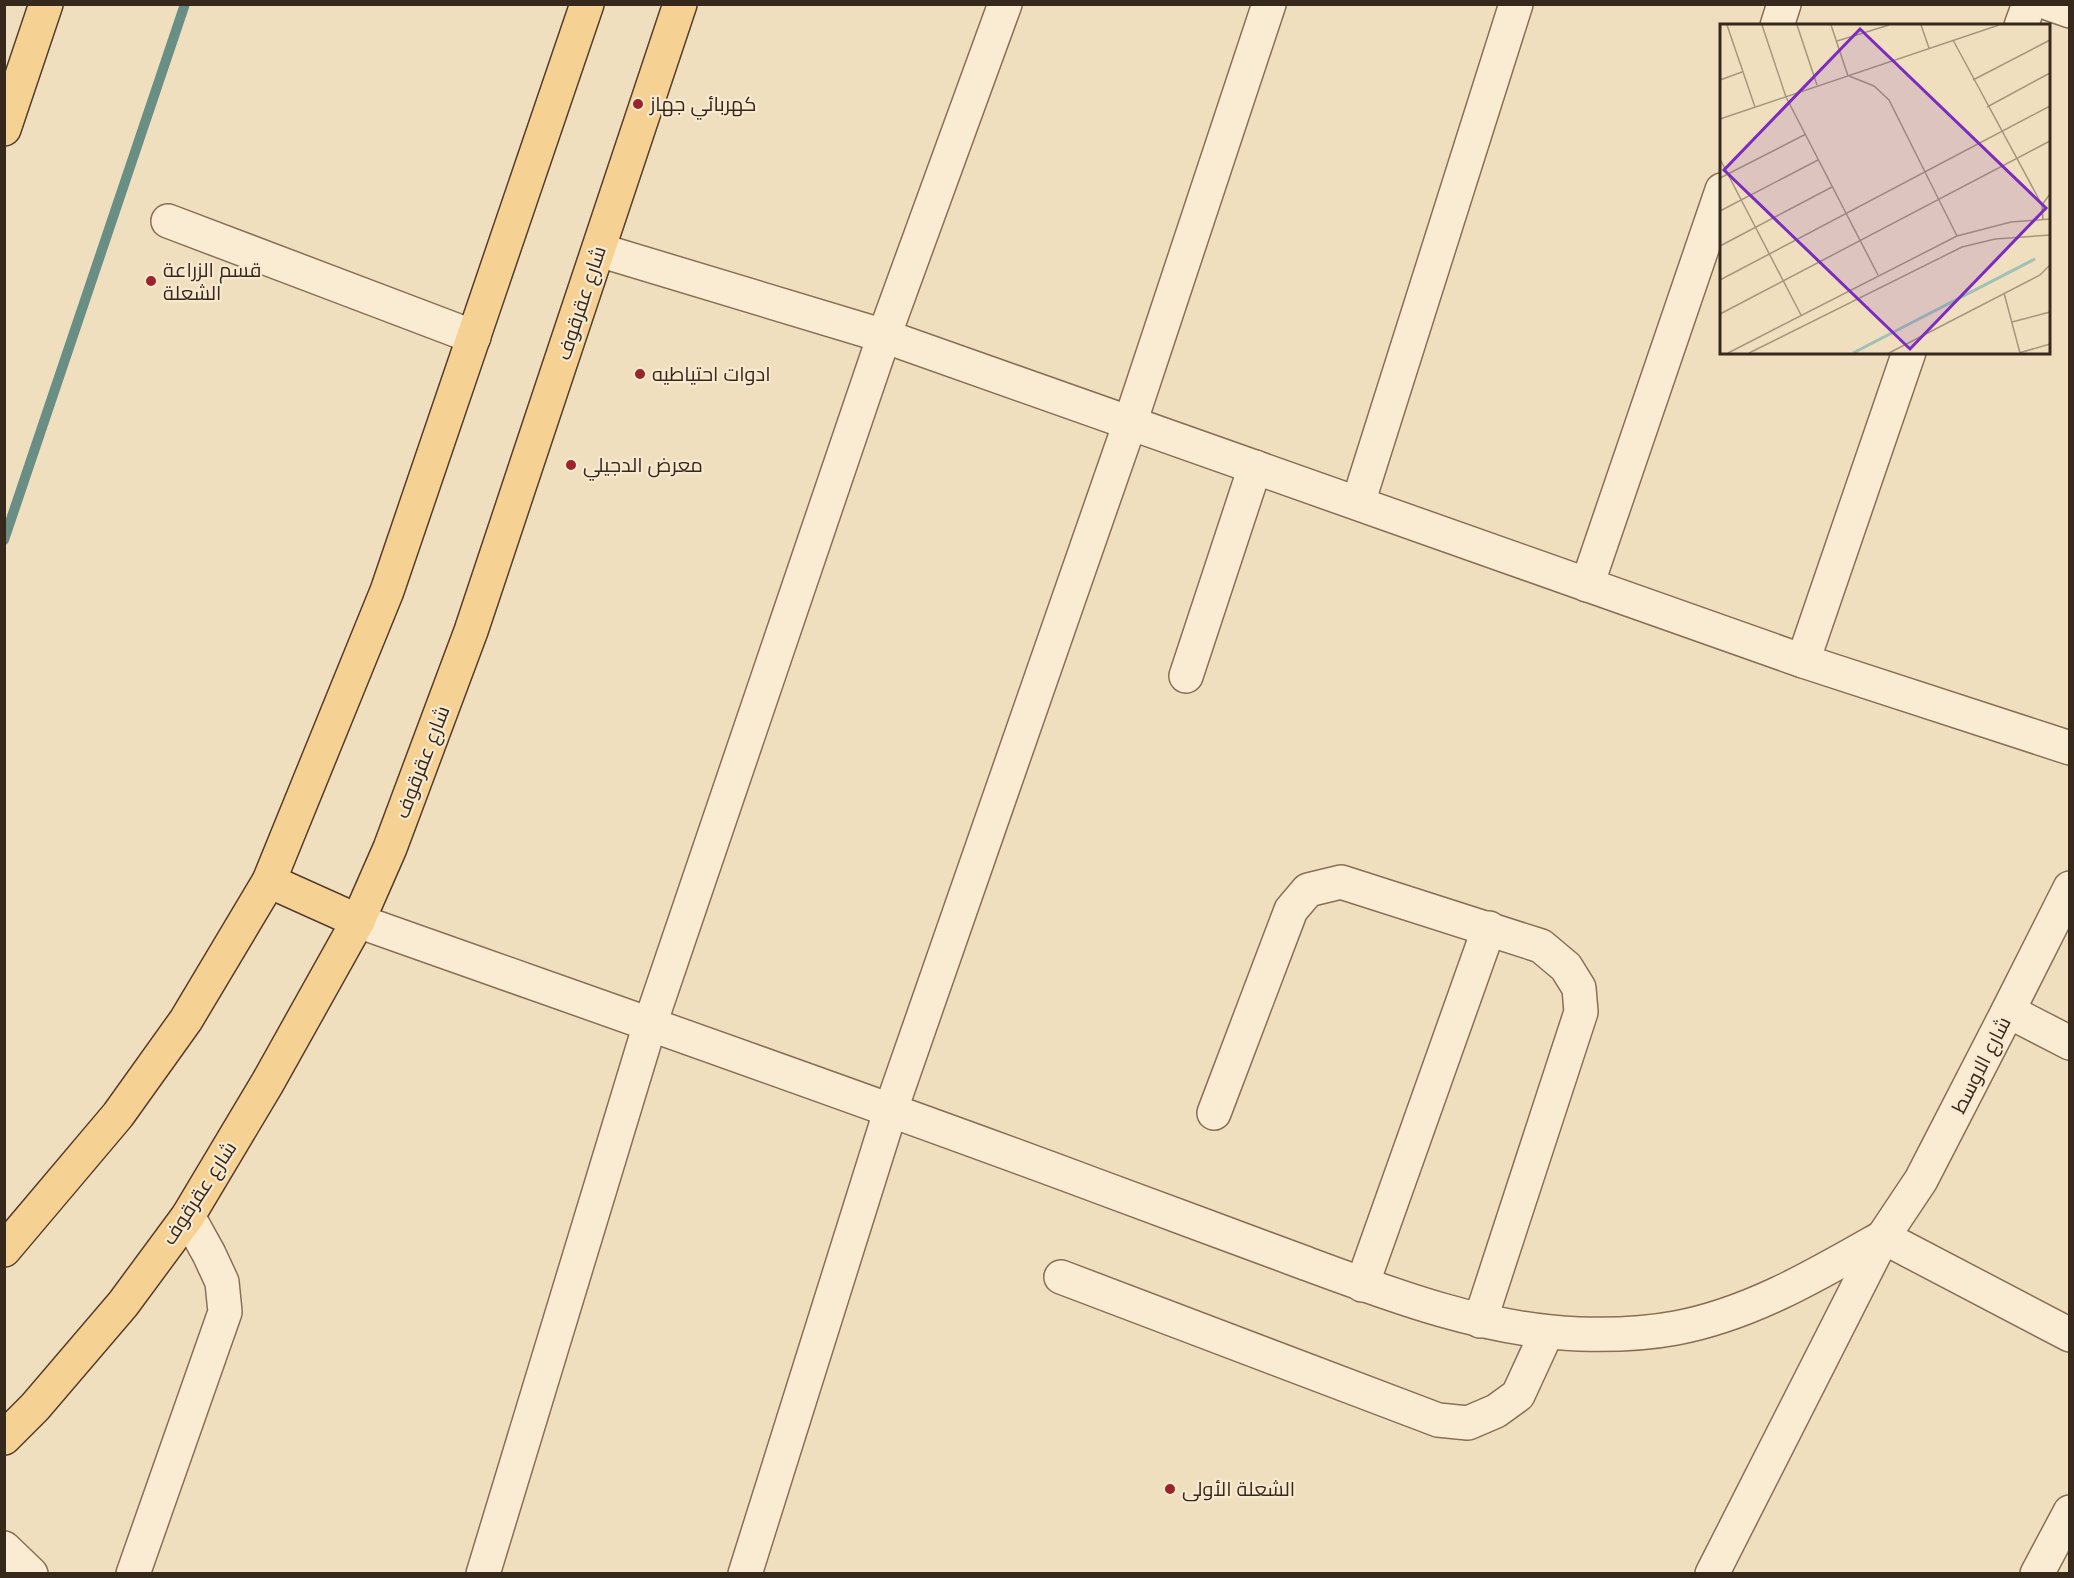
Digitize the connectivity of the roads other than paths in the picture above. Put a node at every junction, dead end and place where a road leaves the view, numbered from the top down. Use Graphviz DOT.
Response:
graph roads {
  1 [pos="46,4"];
  2 [pos="587,4"];
  3 [pos="680,4"];
  4 [pos="1005,4"];
  5 [pos="1269,4"];
  6 [pos="1515,4"];
  7 [pos="1784,4"];
  8 [pos="2029,4"];
  9 [pos="2050,4"];
  10 [pos="2070,11"];
  11 [pos="1778,24"];
  12 [pos="2022,24"];
  13 [pos="4,129"];
  14 [pos="1720,196"];
  15 [pos="168,221"];
  16 [pos="599,250"];
  17 [pos="884,336"];
  18 [pos="474,337"];
  19 [pos="1908,354"];
  20 [pos="1130,423"];
  21 [pos="1255,467"];
  22 [pos="1358,503"];
  23 [pos="1587,585"];
  24 [pos="1803,662"];
  25 [pos="1186,676"];
  26 [pos="2070,748"];
  27 [pos="269,881"];
  28 [pos="2070,888"];
  29 [pos="358,921"];
  30 [pos="1489,928"];
  31 [pos="2008,1011"];
  32 [pos="650,1024"];
  33 [pos="2070,1042"];
  34 [pos="891,1109"];
  35 [pos="1214,1113"];
  36 [pos="188,1216"];
  37 [pos="1883,1237"];
  38 [pos="4,1250"];
  39 [pos="1060,1277"];
  40 [pos="1362,1284"];
  41 [pos="1480,1321"];
  42 [pos="1547,1332"];
  43 [pos="2070,1335"];
  44 [pos="4,1438"];
  45 [pos="2070,1512"];
  46 [pos="4,1548"];
  47 [pos="32,1574"];
  48 [pos="133,1574"];
  49 [pos="483,1574"];
  50 [pos="745,1574"];
  51 [pos="1712,1574"];
  52 [pos="2037,1574"];
  1 -- 13 [label="main road"];
  2 -- 18 [label="main road"];
  3 -- 16 [label="main road, شارع عقرقوف"];
  4 -- 17 [label="street"];
  5 -- 20 [label="street"];
  6 -- 22 [label="street"];
  7 -- 11 [label="street"];
  8 -- 12 [label="street"];
  9 -- 10 [label="street"];
  14 -- 23 [label="street"];
  15 -- 18 [label="street"];
  16 -- 17 [label="street"];
  16 -- 29 [label="main road, شارع عقرقوف"];
  17 -- 20 [label="street"];
  17 -- 32 [label="street"];
  18 -- 27 [label="main road"];
  19 -- 24 [label="street"];
  20 -- 21 [label="street"];
  20 -- 34 [label="street"];
  21 -- 22 [label="street"];
  21 -- 25 [label="street"];
  22 -- 23 [label="street"];
  23 -- 24 [label="street"];
  24 -- 26 [label="street"];
  27 -- 29 [label="main road"];
  27 -- 38 [label="main road"];
  28 -- 31 [label="street, شارع الاوسط"];
  29 -- 32 [label="street"];
  29 -- 36 [label="main road, شارع عقرقوف"];
  30 -- 35 [label="street"];
  30 -- 40 [label="street"];
  30 -- 41 [label="street"];
  31 -- 33 [label="street"];
  31 -- 37 [label="street, شارع الاوسط"];
  32 -- 34 [label="street"];
  32 -- 49 [label="street"];
  34 -- 40 [label="street"];
  34 -- 50 [label="street"];
  36 -- 44 [label="main road, شارع عقرقوف"];
  36 -- 48 [label="street"];
  37 -- 42 [label="street"];
  37 -- 43 [label="street"];
  37 -- 51 [label="street, شارع الاوسط"];
  39 -- 42 [label="street"];
  40 -- 41 [label="street"];
  41 -- 42 [label="street"];
  45 -- 52 [label="street"];
  46 -- 47 [label="street"];
}
